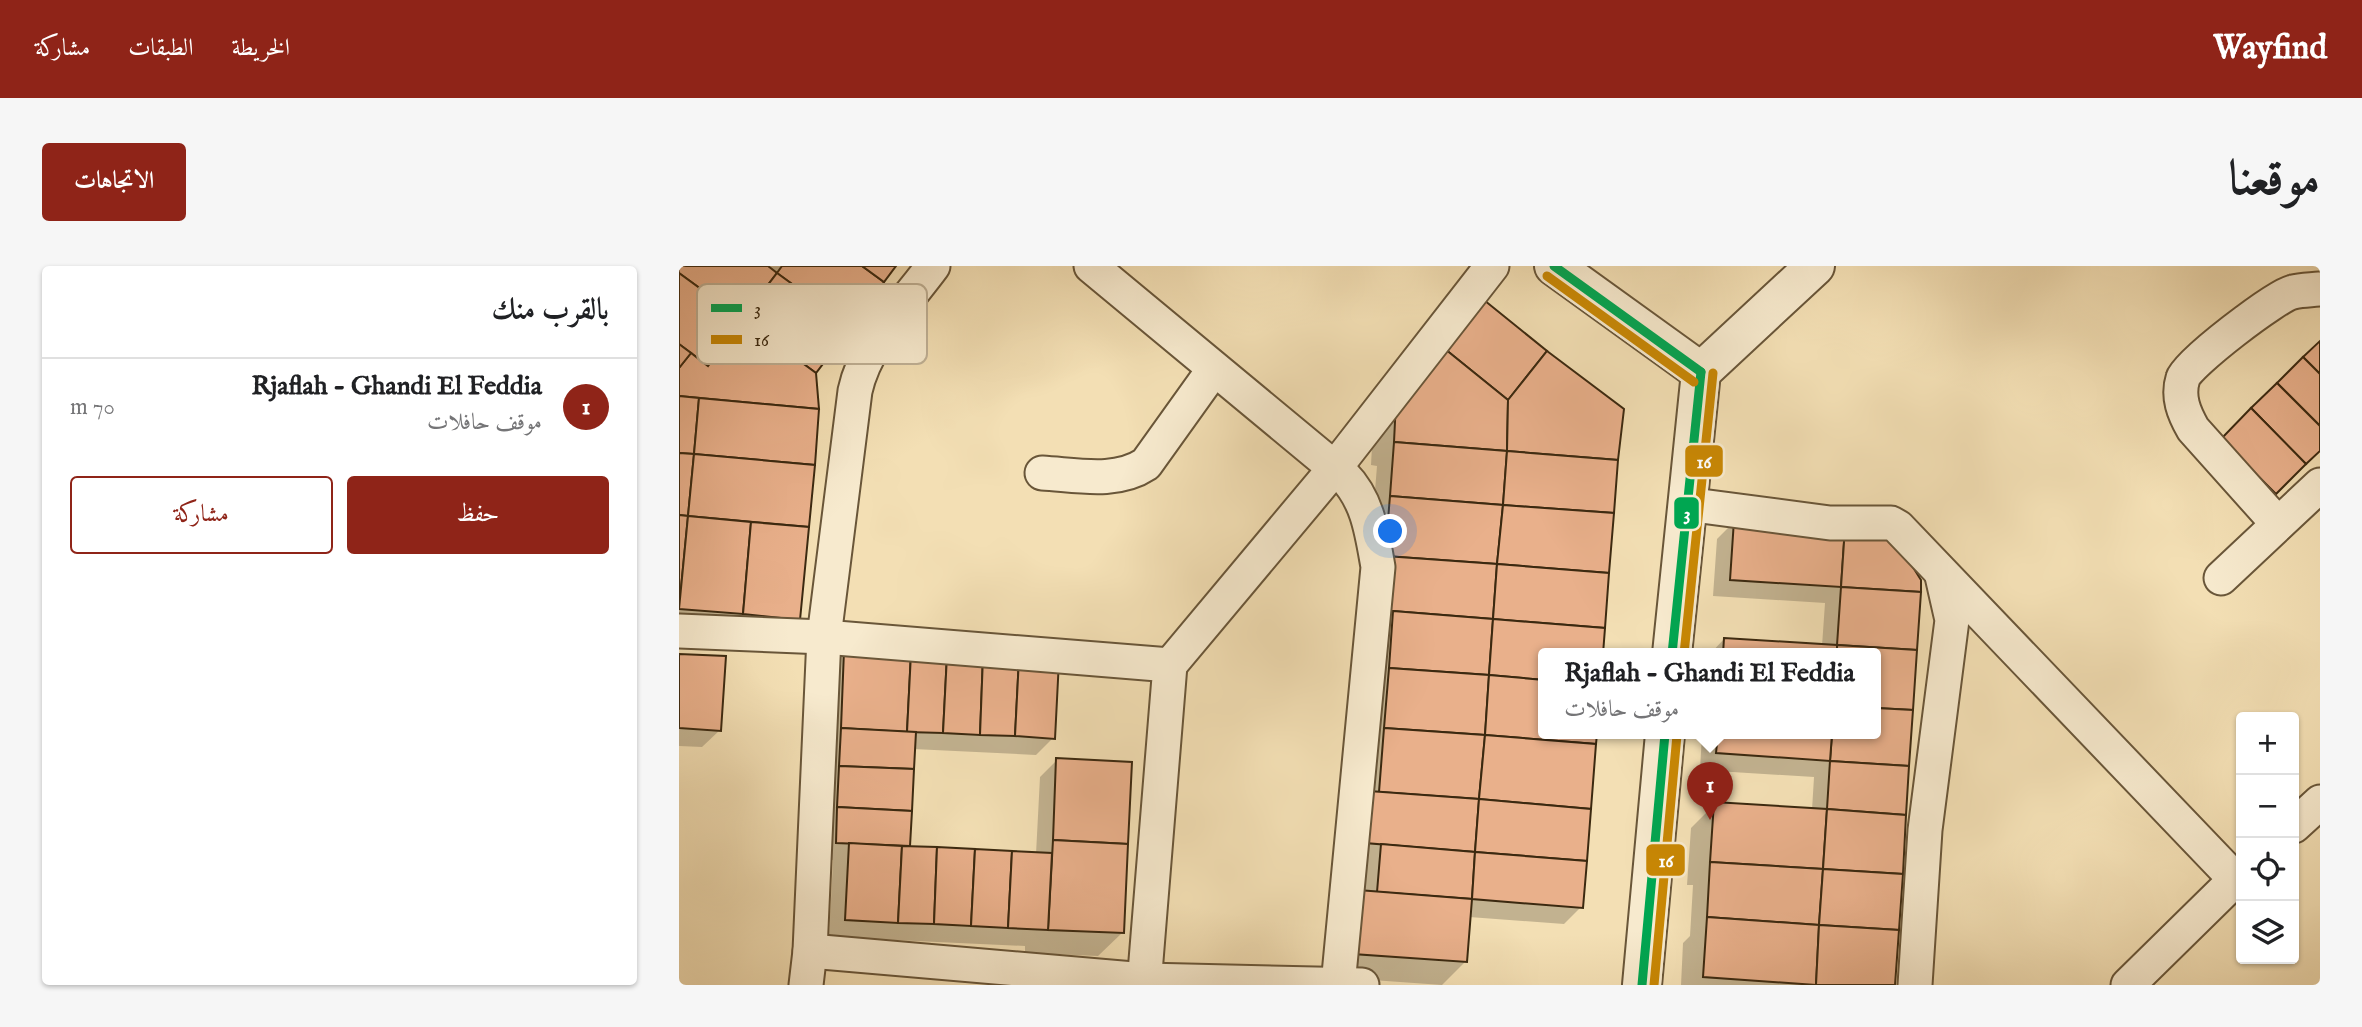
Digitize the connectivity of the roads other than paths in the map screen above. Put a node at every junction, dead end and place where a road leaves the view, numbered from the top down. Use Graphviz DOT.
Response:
graph roads {
  1 [pos="933,266"];
  2 [pos="1091,266"];
  3 [pos="1492,266"];
  4 [pos="1554,266"];
  5 [pos="1815,266"];
  6 [pos="920,284"];
  7 [pos="2320,289"];
  8 [pos="866,364"];
  9 [pos="1214,369"];
  10 [pos="1701,372"];
  11 [pos="1334,469"];
  12 [pos="1042,473"];
  13 [pos="2320,485"];
  14 [pos="1686,504"];
  15 [pos="2278,524"];
  16 [pos="1942,576"];
  17 [pos="2221,578"];
  18 [pos="679,631"];
  19 [pos="824,637"];
  20 [pos="1673,648"];
  21 [pos="1170,665"];
  22 [pos="1665,739"];
  23 [pos="2320,802"];
  24 [pos="2299,822"];
  25 [pos="2236,874"];
  26 [pos="2236,880"];
  27 [pos="810,951"];
  28 [pos="1145,983"];
  29 [pos="806,985"];
  30 [pos="1346,985"];
  31 [pos="1642,985"];
  32 [pos="1915,985"];
  33 [pos="2128,985"];
  1 -- 6 [label="street"];
  2 -- 9 [label="street"];
  3 -- 11 [label="street"];
  4 -- 10 [label="street"];
  5 -- 10 [label="street"];
  7 -- 15 [label="street"];
  8 -- 19 [label="street"];
  9 -- 11 [label="street"];
  9 -- 12 [label="street"];
  10 -- 14 [label="street"];
  11 -- 21 [label="street"];
  11 -- 30 [label="street"];
  13 -- 15 [label="street"];
  14 -- 16 [label="street"];
  14 -- 20 [label="street"];
  15 -- 17 [label="street"];
  16 -- 25 [label="street"];
  16 -- 32 [label="street"];
  18 -- 19 [label="street"];
  19 -- 21 [label="street"];
  19 -- 27 [label="street"];
  21 -- 28 [label="street"];
  22 -- 31 [label="street"];
  23 -- 24 [label="street"];
  26 -- 33 [label="street"];
  27 -- 28 [label="street"];
  27 -- 29 [label="street"];
  28 -- 30 [label="street"];
}
